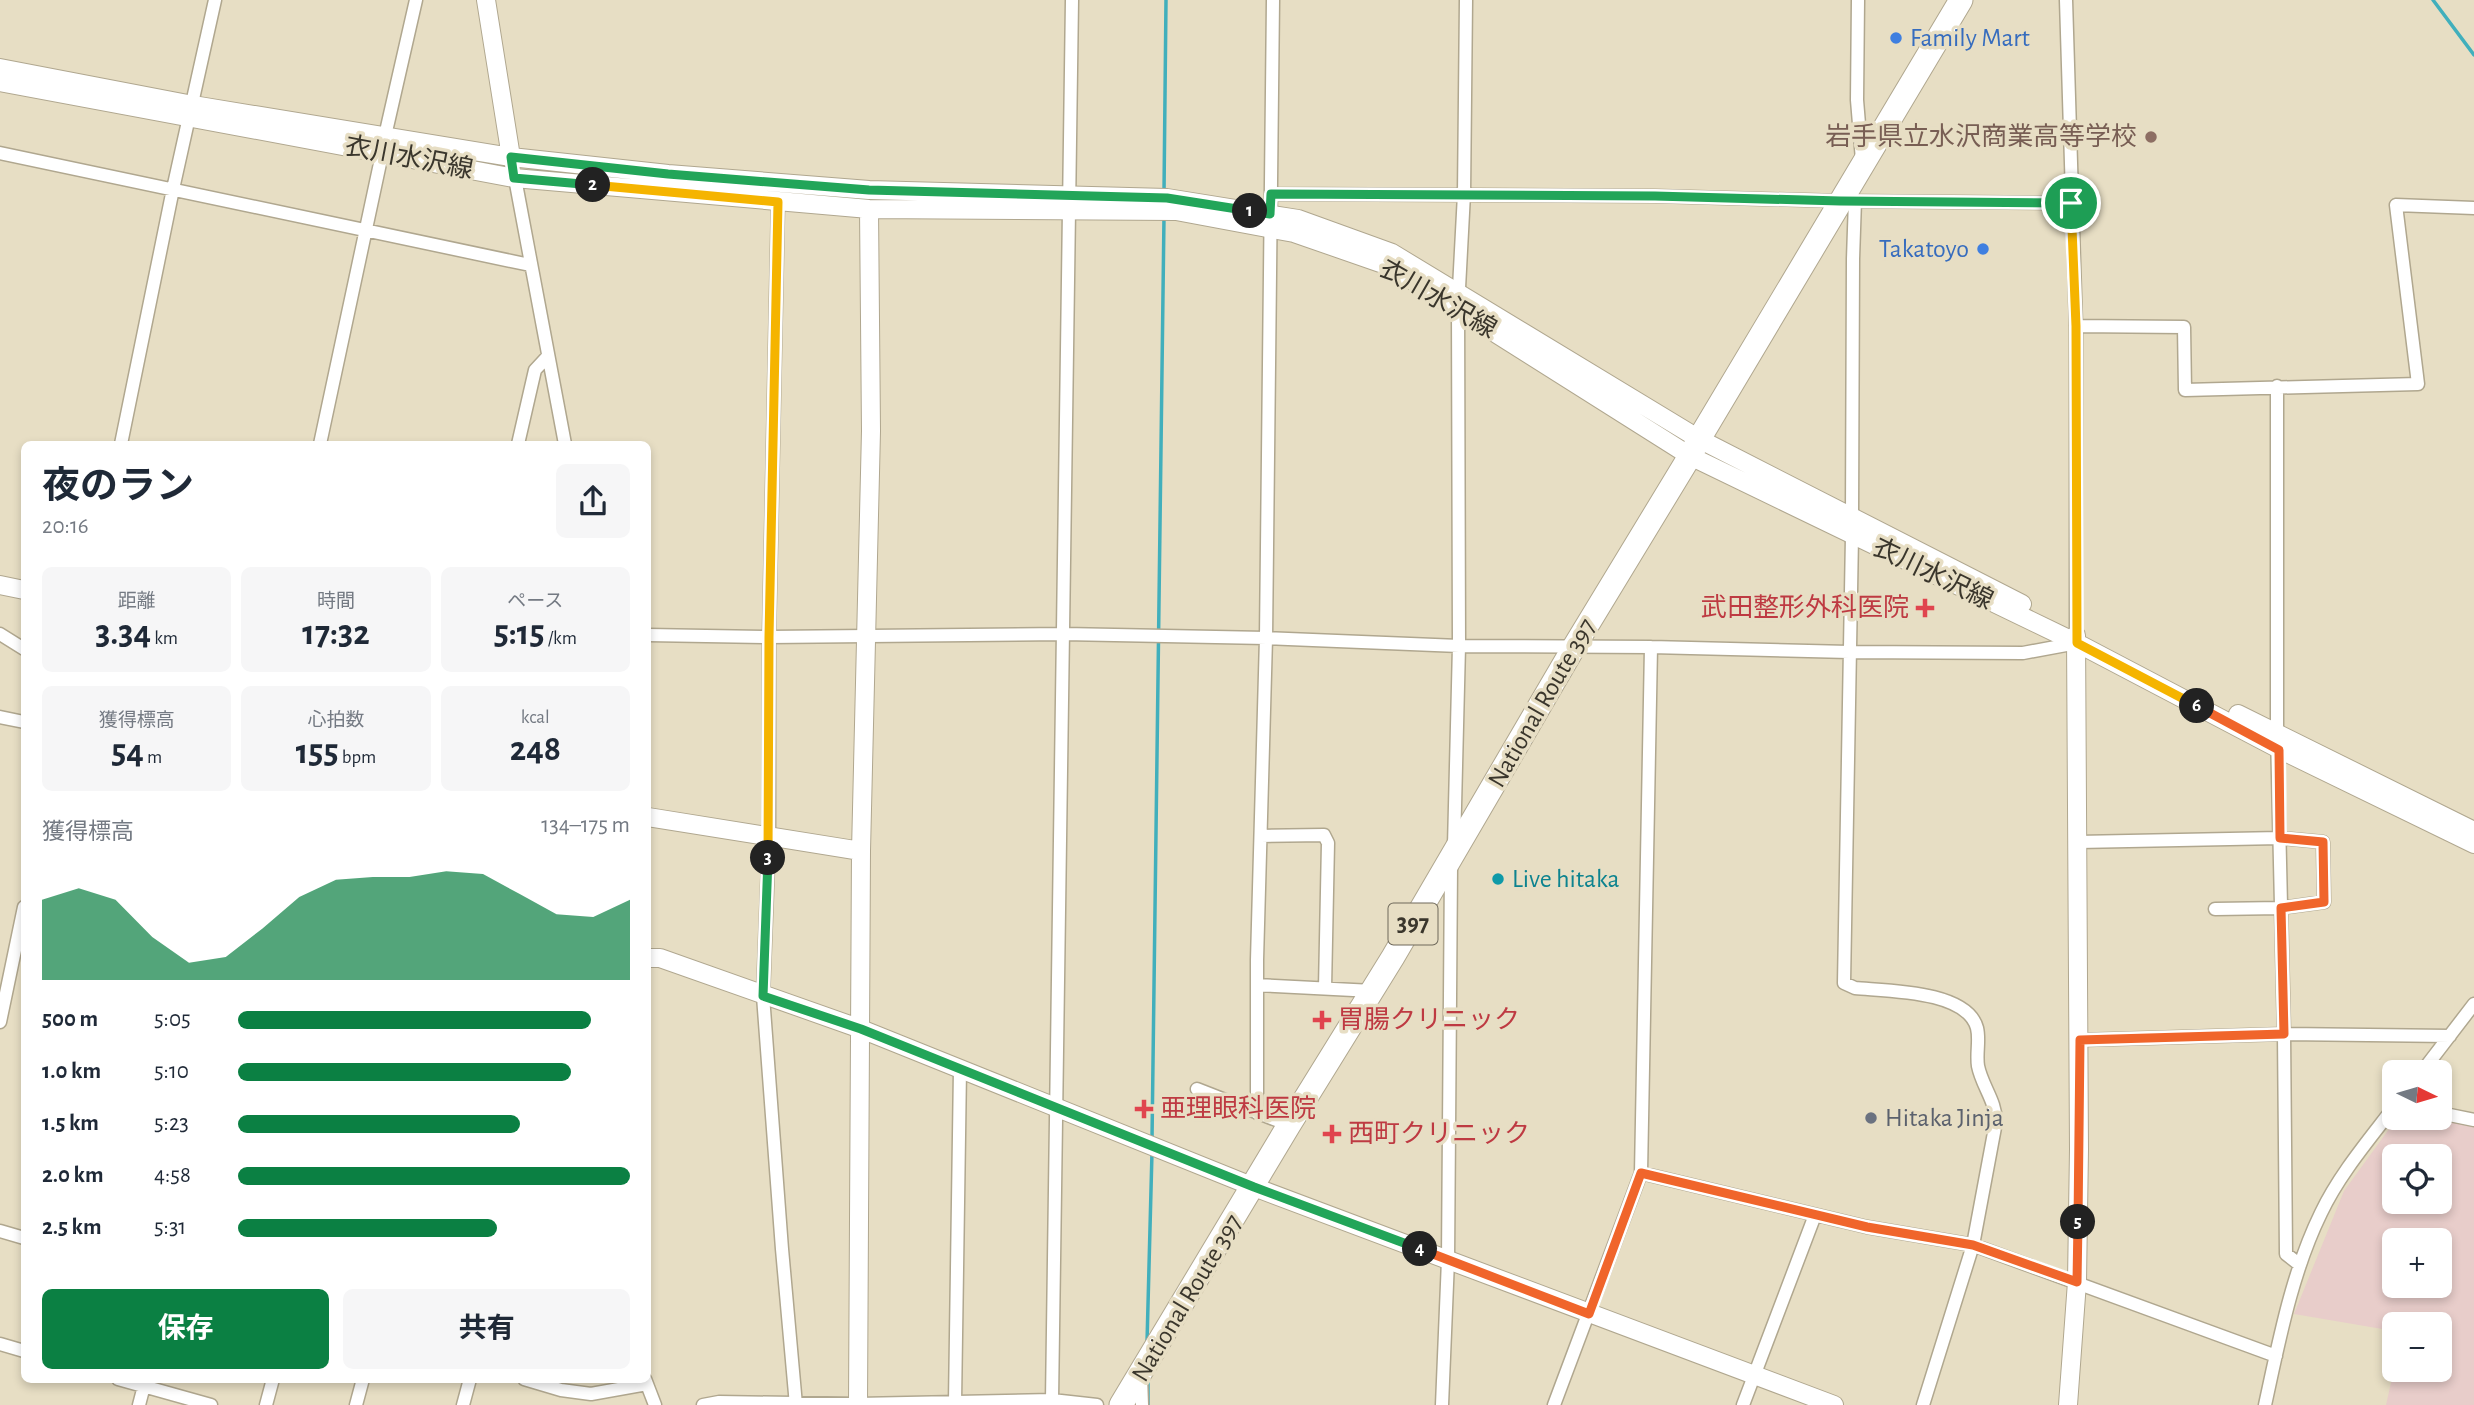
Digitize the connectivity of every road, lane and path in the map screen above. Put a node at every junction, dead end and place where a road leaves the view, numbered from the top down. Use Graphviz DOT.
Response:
graph roads {
  1 [pos="215,0"];
  2 [pos="416,0"];
  3 [pos="486,0"];
  4 [pos="1072,0"];
  5 [pos="1273,0"];
  6 [pos="1466,0"];
  7 [pos="1858,0"];
  8 [pos="1961,0"];
  9 [pos="2066,0"];
  10 [pos="0,68"];
  11 [pos="0,82"];
  12 [pos="192,111"];
  13 [pos="383,145"];
  14 [pos="0,153"];
  15 [pos="511,157"];
  16 [pos="1863,165"];
  17 [pos="514,178"];
  18 [pos="173,189"];
  19 [pos="1271,194"];
  20 [pos="1464,194"];
  21 [pos="1848,201"];
  22 [pos="778,202"];
  23 [pos="1070,203"];
  24 [pos="2071,203"];
  25 [pos="2474,208"];
  26 [pos="869,209"];
  27 [pos="1270,221"];
  28 [pos="365,229"];
  29 [pos="530,265"];
  30 [pos="1458,299"];
  31 [pos="2076,326"];
  32 [pos="548,356"];
  33 [pos="2277,386"];
  34 [pos="122,441"];
  35 [pos="321,441"];
  36 [pos="519,441"];
  37 [pos="564,441"];
  38 [pos="1695,447"];
  39 [pos="1852,527"];
  40 [pos="0,585"];
  41 [pos="21,589"];
  42 [pos="0,634"];
  43 [pos="1064,634"];
  44 [pos="651,635"];
  45 [pos="769,637"];
  46 [pos="866,637"];
  47 [pos="2076,637"];
  48 [pos="1266,638"];
  49 [pos="1459,646"];
  50 [pos="21,647"];
  51 [pos="1574,647"];
  52 [pos="1651,647"];
  53 [pos="1849,652"];
  54 [pos="0,716"];
  55 [pos="21,721"];
  56 [pos="2278,742"];
  57 [pos="651,818"];
  58 [pos="2474,831"];
  59 [pos="1261,836"];
  60 [pos="769,838"];
  61 [pos="2280,838"];
  62 [pos="2078,842"];
  63 [pos="2474,844"];
  64 [pos="861,851"];
  65 [pos="1452,856"];
  66 [pos="2281,908"];
  67 [pos="2215,909"];
  68 [pos="21,920"];
  69 [pos="651,958"];
  70 [pos="1257,985"];
  71 [pos="1325,988"];
  72 [pos="1373,991"];
  73 [pos="763,996"];
  74 [pos="2474,1004"];
  75 [pos="0,1022"];
  76 [pos="861,1029"];
  77 [pos="2284,1034"];
  78 [pos="2450,1036"];
  79 [pos="2080,1040"];
  80 [pos="2431,1060"];
  81 [pos="960,1069"];
  82 [pos="1197,1089"];
  83 [pos="1058,1109"];
  84 [pos="1256,1113"];
  85 [pos="2452,1116"];
  86 [pos="2474,1120"];
  87 [pos="2382,1123"];
  88 [pos="1289,1125"];
  89 [pos="1641,1173"];
  90 [pos="1254,1187"];
  91 [pos="1815,1215"];
  92 [pos="0,1231"];
  93 [pos="21,1237"];
  94 [pos="1973,1245"];
  95 [pos="1448,1260"];
  96 [pos="2300,1265"];
  97 [pos="2077,1282"];
  98 [pos="1589,1314"];
  99 [pos="0,1344"];
  100 [pos="21,1350"];
  101 [pos="2276,1356"];
  102 [pos="1141,1374"];
  103 [pos="1754,1376"];
  104 [pos="145,1383"];
  105 [pos="272,1383"];
  106 [pos="362,1383"];
  107 [pos="469,1383"];
  108 [pos="537,1383"];
  109 [pos="641,1383"];
  110 [pos="646,1383"];
  111 [pos="561,1390"];
  112 [pos="955,1402"];
  113 [pos="1052,1402"];
  114 [pos="796,1404"];
  115 [pos="858,1404"];
  116 [pos="139,1405"];
  117 [pos="211,1405"];
  118 [pos="266,1405"];
  119 [pos="355,1405"];
  120 [pos="463,1405"];
  121 [pos="558,1405"];
  122 [pos="655,1405"];
  123 [pos="704,1405"];
  124 [pos="1097,1405"];
  125 [pos="1121,1405"];
  126 [pos="1142,1405"];
  127 [pos="1442,1405"];
  128 [pos="1555,1405"];
  129 [pos="1743,1405"];
  130 [pos="1834,1405"];
  131 [pos="1923,1405"];
  132 [pos="2068,1405"];
  133 [pos="2265,1405"];
  1 -- 12 [label="street"];
  2 -- 13 [label="street"];
  3 -- 15 [label="main road"];
  4 -- 23 [label="street"];
  5 -- 19 [label="street"];
  6 -- 20 [label="street"];
  7 -- 16 [label="street"];
  8 -- 16 [label="highway, National Route 397 / 397"];
  9 -- 24 [label="street"];
  10 -- 12 [label="main road, 衣川水沢線"];
  11 -- 12 [label="main road, 衣川水沢線"];
  12 -- 13 [label="main road, 衣川水沢線"];
  12 -- 18 [label="street"];
  13 -- 15 [label="main road, 衣川水沢線"];
  13 -- 17 [label="main road, 衣川水沢線"];
  13 -- 28 [label="street"];
  14 -- 18 [label="street"];
  15 -- 17 [label="street"];
  15 -- 23 [label="main road, 衣川水沢線"];
  16 -- 21 [label="highway, National Route 397 / 397"];
  17 -- 22 [label="main road, 衣川水沢線"];
  17 -- 29 [label="street"];
  18 -- 28 [label="street"];
  18 -- 34 [label="street"];
  19 -- 20 [label="street"];
  19 -- 27 [label="street"];
  20 -- 21 [label="street"];
  20 -- 30 [label="street"];
  21 -- 24 [label="street"];
  21 -- 38 [label="highway, National Route 397 / 397"];
  21 -- 39 [label="street"];
  22 -- 26 [label="main road, 衣川水沢線"];
  22 -- 45 [label="street"];
  23 -- 26 [label="main road, 衣川水沢線"];
  23 -- 27 [label="main road, 衣川水沢線"];
  23 -- 43 [label="street"];
  24 -- 31 [label="street"];
  25 -- 33 [label="street"];
  26 -- 46 [label="main road"];
  27 -- 30 [label="main road, 衣川水沢線"];
  27 -- 48 [label="street"];
  28 -- 29 [label="street"];
  28 -- 35 [label="street"];
  29 -- 32 [label="street"];
  30 -- 38 [label="main road, 衣川水沢線"];
  30 -- 49 [label="street"];
  31 -- 33 [label="street"];
  31 -- 47 [label="street"];
  32 -- 36 [label="street"];
  32 -- 37 [label="street"];
  33 -- 56 [label="street"];
  38 -- 39 [label="main road, 衣川水沢線"];
  38 -- 51 [label="highway, National Route 397 / 397"];
  39 -- 47 [label="main road, 衣川水沢線"];
  39 -- 53 [label="street"];
  40 -- 41 [label="main road"];
  42 -- 50 [label="street"];
  43 -- 46 [label="street"];
  43 -- 48 [label="street"];
  43 -- 83 [label="street"];
  44 -- 45 [label="street"];
  45 -- 46 [label="street"];
  45 -- 60 [label="street"];
  46 -- 64 [label="main road"];
  47 -- 53 [label="street"];
  47 -- 56 [label="main road, 衣川水沢線"];
  47 -- 62 [label="main road"];
  48 -- 49 [label="street"];
  48 -- 59 [label="street"];
  49 -- 51 [label="street"];
  49 -- 65 [label="street"];
  51 -- 52 [label="street"];
  51 -- 65 [label="highway, National Route 397 / 397"];
  52 -- 53 [label="street"];
  52 -- 89 [label="street"];
  53 -- 94 [label="street"];
  54 -- 55 [label="street"];
  56 -- 58 [label="main road, 衣川水沢線"];
  56 -- 61 [label="street"];
  56 -- 63 [label="main road, 衣川水沢線"];
  57 -- 60 [label="main road"];
  59 -- 70 [label="street"];
  59 -- 71 [label="street"];
  60 -- 64 [label="main road"];
  60 -- 73 [label="street"];
  61 -- 62 [label="street"];
  61 -- 66 [label="street"];
  61 -- 66 [label="street"];
  62 -- 79 [label="main road"];
  64 -- 76 [label="main road"];
  65 -- 72 [label="highway, National Route 397 / 397"];
  65 -- 95 [label="street"];
  66 -- 67 [label="street"];
  66 -- 77 [label="street"];
  68 -- 75 [label="street"];
  69 -- 73 [label="main road"];
  70 -- 71 [label="street"];
  70 -- 84 [label="street"];
  71 -- 72 [label="street"];
  72 -- 88 [label="highway, National Route 397 / 397"];
  73 -- 76 [label="main road"];
  73 -- 114 [label="street"];
  74 -- 78 [label="street"];
  76 -- 81 [label="main road"];
  76 -- 115 [label="main road"];
  77 -- 78 [label="street"];
  77 -- 79 [label="street"];
  77 -- 96 [label="street"];
  78 -- 80 [label="street"];
  79 -- 97 [label="main road"];
  81 -- 83 [label="main road"];
  81 -- 112 [label="street"];
  82 -- 84 [label="street"];
  83 -- 90 [label="main road"];
  83 -- 113 [label="street"];
  84 -- 88 [label="street"];
  85 -- 86 [label="street"];
  87 -- 96 [label="street"];
  88 -- 90 [label="highway, National Route 397 / 397"];
  89 -- 91 [label="street"];
  89 -- 98 [label="street"];
  90 -- 95 [label="main road"];
  90 -- 102 [label="highway, National Route 397 / 397"];
  91 -- 94 [label="street"];
  91 -- 103 [label="street"];
  92 -- 93 [label="street"];
  94 -- 97 [label="street"];
  94 -- 131 [label="street"];
  95 -- 98 [label="main road"];
  95 -- 127 [label="street"];
  96 -- 101 [label="street"];
  97 -- 101 [label="street"];
  97 -- 132 [label="main road"];
  98 -- 103 [label="main road"];
  98 -- 128 [label="street"];
  99 -- 100 [label="street"];
  101 -- 133 [label="street"];
  102 -- 125 [label="highway, National Route 397 / 397"];
  102 -- 126 [label="street"];
  103 -- 129 [label="street"];
  103 -- 130 [label="main road"];
  104 -- 116 [label="street"];
  104 -- 117 [label="street"];
  105 -- 118 [label="street"];
  106 -- 119 [label="street"];
  107 -- 120 [label="street"];
  108 -- 111 [label="street"];
  109 -- 111 [label="street"];
  110 -- 122 [label="street"];
  111 -- 121 [label="street"];
  112 -- 113 [label="street"];
  112 -- 115 [label="street"];
  113 -- 124 [label="street"];
  114 -- 115 [label="street"];
  114 -- 123 [label="street"];
}
